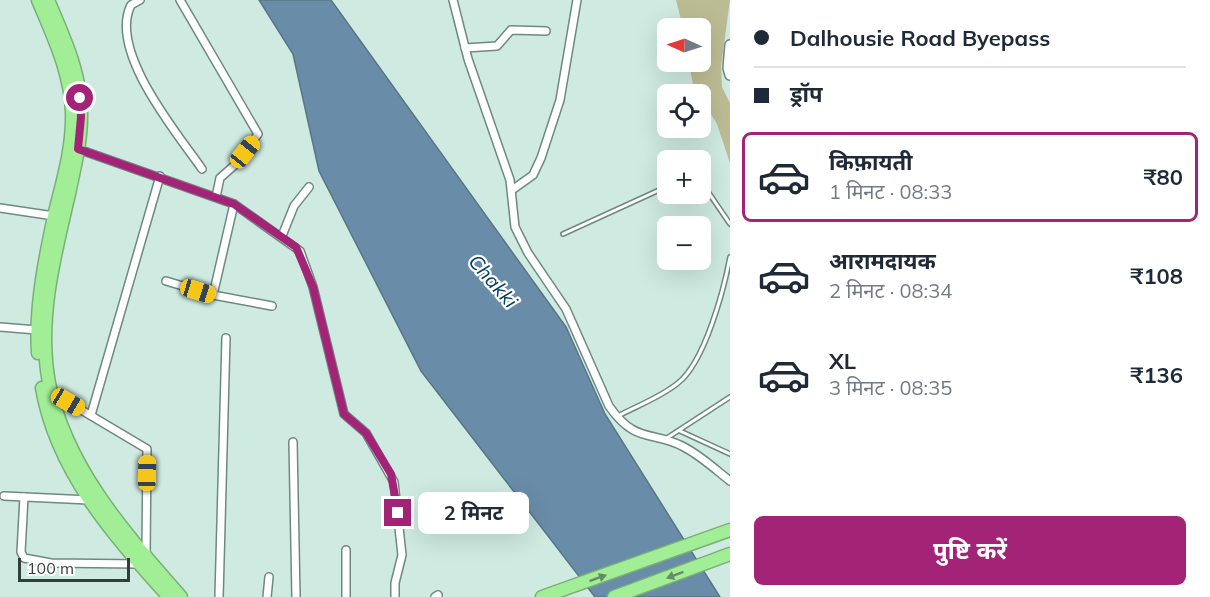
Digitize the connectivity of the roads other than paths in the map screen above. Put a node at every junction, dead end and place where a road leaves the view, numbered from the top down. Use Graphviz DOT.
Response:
graph roads {
  1 [pos="38,0"];
  2 [pos="48,0"];
  3 [pos="141,0"];
  4 [pos="180,0"];
  5 [pos="453,0"];
  6 [pos="577,0"];
  7 [pos="546,31"];
  8 [pos="730,45"];
  9 [pos="465,48"];
  10 [pos="730,75"];
  11 [pos="78,149"];
  12 [pos="202,169"];
  13 [pos="160,176"];
  14 [pos="309,187"];
  15 [pos="512,190"];
  16 [pos="657,191"];
  17 [pos="711,196"];
  18 [pos="216,197"];
  19 [pos="234,204"];
  20 [pos="0,208"];
  21 [pos="54,216"];
  22 [pos="730,224"];
  23 [pos="563,234"];
  24 [pos="282,236"];
  25 [pos="730,257"];
  26 [pos="166,281"];
  27 [pos="213,296"];
  28 [pos="272,306"];
  29 [pos="0,327"];
  30 [pos="37,330"];
  31 [pos="226,338"];
  32 [pos="52,395"];
  33 [pos="730,397"];
  34 [pos="91,415"];
  35 [pos="616,417"];
  36 [pos="679,431"];
  37 [pos="663,441"];
  38 [pos="293,442"];
  39 [pos="730,454"];
  40 [pos="730,480"];
  41 [pos="4,496"];
  42 [pos="24,497"];
  43 [pos="89,500"];
  44 [pos="730,530"];
  45 [pos="345,550"];
  46 [pos="730,554"];
  47 [pos="143,560"];
  48 [pos="269,577"];
  49 [pos="165,595"];
  50 [pos="182,597"];
  51 [pos="219,597"];
  52 [pos="267,597"];
  53 [pos="296,597"];
  54 [pos="346,597"];
  55 [pos="395,597"];
  56 [pos="542,597"];
  57 [pos="614,597"];
  1 -- 21 [label="highway"];
  2 -- 11 [label="highway"];
  3 -- 12 [label="street"];
  4 -- 18 [label="street"];
  5 -- 9 [label="street"];
  6 -- 15 [label="street"];
  7 -- 9 [label="street"];
  8 -- 10 [label="main road"];
  9 -- 15 [label="street"];
  11 -- 13 [label="street"];
  11 -- 32 [label="highway"];
  13 -- 18 [label="street"];
  13 -- 34 [label="street"];
  14 -- 24 [label="street"];
  15 -- 35 [label="street"];
  16 -- 23 [label="lane"];
  17 -- 22 [label="lane"];
  18 -- 19 [label="street"];
  19 -- 24 [label="street"];
  19 -- 27 [label="street"];
  20 -- 21 [label="street"];
  21 -- 30 [label="highway"];
  24 -- 55 [label="street"];
  25 -- 35 [label="lane"];
  26 -- 27 [label="street"];
  27 -- 28 [label="street"];
  29 -- 30 [label="street"];
  30 -- 43 [label="highway"];
  31 -- 51 [label="street"];
  32 -- 34 [label="street"];
  32 -- 47 [label="highway"];
  33 -- 36 [label="lane"];
  34 -- 47 [label="street"];
  35 -- 37 [label="street"];
  36 -- 37 [label="lane"];
  36 -- 39 [label="lane"];
  37 -- 40 [label="street"];
  38 -- 53 [label="street"];
  41 -- 42 [label="street"];
  42 -- 43 [label="street"];
  42 -- 47 [label="street"];
  43 -- 47 [label="highway"];
  56 -- 44 [label="highway, one-way"];
  45 -- 54 [label="street"];
  46 -- 57 [label="highway, one-way"];
  47 -- 49 [label="highway"];
  47 -- 50 [label="highway"];
  48 -- 52 [label="street"];
}
